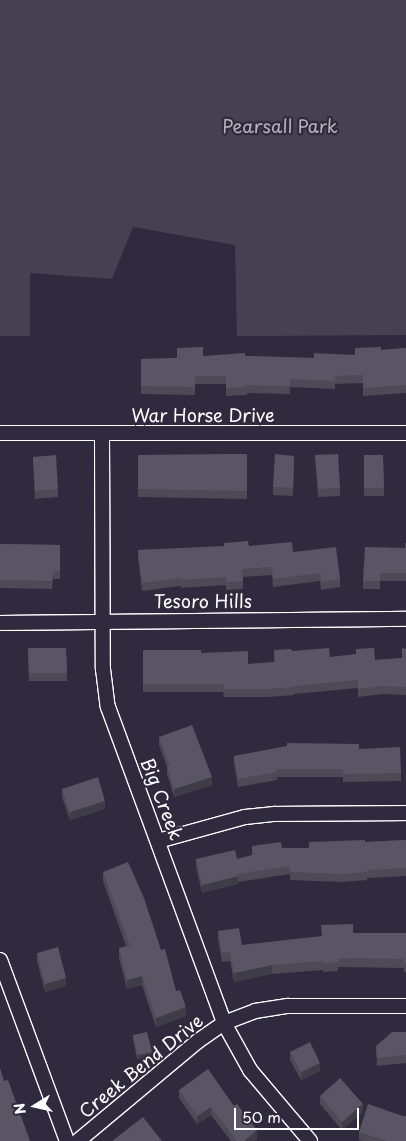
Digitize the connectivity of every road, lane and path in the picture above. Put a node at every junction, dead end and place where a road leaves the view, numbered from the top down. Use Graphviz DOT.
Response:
graph roads {
  1 [pos="406,433"];
  2 [pos="0,434"];
  3 [pos="102,434"];
  4 [pos="406,619"];
  5 [pos="102,620"];
  6 [pos="0,623"];
  7 [pos="406,813"];
  8 [pos="158,841"];
  9 [pos="0,960"];
  10 [pos="406,1006"];
  11 [pos="224,1023"];
  12 [pos="67,1141"];
  13 [pos="78,1141"];
  14 [pos="310,1141"];
  1 -- 3 [label="street, War Horse Drive"];
  2 -- 3 [label="street, War Horse Drive"];
  3 -- 5 [label="street, Big Creek"];
  4 -- 5 [label="street, Tesoro Hills"];
  5 -- 6 [label="street, Tesoro Hills"];
  5 -- 8 [label="street, Big Creek"];
  7 -- 8 [label="street"];
  8 -- 11 [label="street, Big Creek"];
  9 -- 12 [label="street"];
  10 -- 11 [label="street, Creek Bend Drive"];
  11 -- 13 [label="street, Creek Bend Drive"];
  11 -- 14 [label="street, Big Creek"];
}
